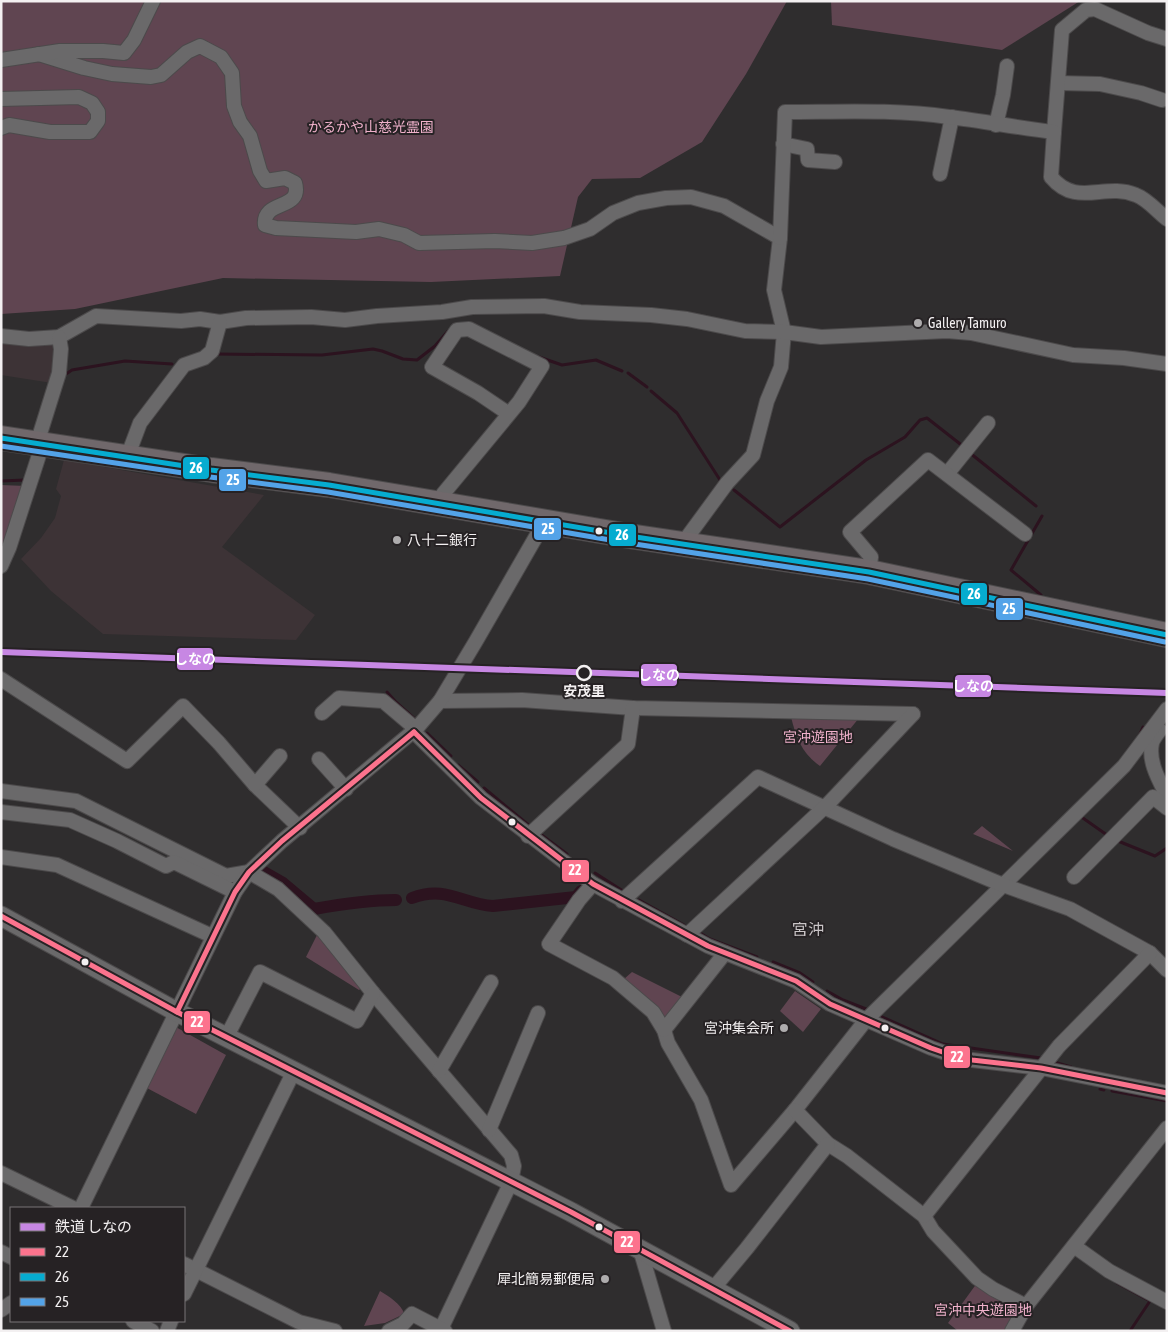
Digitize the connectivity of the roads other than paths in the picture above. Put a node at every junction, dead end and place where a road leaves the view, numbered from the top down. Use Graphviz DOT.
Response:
graph roads {
  1 [pos="153,1"];
  2 [pos="1167,38"];
  3 [pos="39,54"];
  4 [pos="1,60"];
  5 [pos="1007,66"];
  6 [pos="1058,83"];
  7 [pos="1,99"];
  8 [pos="1162,100"];
  9 [pos="952,117"];
  10 [pos="996,125"];
  11 [pos="1,128"];
  12 [pos="1054,132"];
  13 [pos="784,144"];
  14 [pos="835,162"];
  15 [pos="940,174"];
  16 [pos="1167,219"];
  17 [pos="780,238"];
  18 [pos="220,322"];
  19 [pos="784,332"];
  20 [pos="1,336"];
  21 [pos="59,337"];
  22 [pos="1167,364"];
  23 [pos="509,414"];
  24 [pos="988,423"];
  25 [pos="1,438"];
  26 [pos="40,444"];
  27 [pos="129,458"];
  28 [pos="947,474"];
  29 [pos="442,503"];
  30 [pos="545,521"];
  31 [pos="1026,534"];
  32 [pos="682,543"];
  33 [pos="1,566"];
  34 [pos="869,572"];
  35 [pos="1167,635"];
  36 [pos="1,679"];
  37 [pos="440,700"];
  38 [pos="633,708"];
  39 [pos="1167,709"];
  40 [pos="322,713"];
  41 [pos="1167,718"];
  42 [pos="415,731"];
  43 [pos="280,756"];
  44 [pos="319,759"];
  45 [pos="254,785"];
  46 [pos="346,789"];
  47 [pos="1,791"];
  48 [pos="1167,796"];
  49 [pos="823,808"];
  50 [pos="1167,808"];
  51 [pos="1,812"];
  52 [pos="300,828"];
  53 [pos="528,836"];
  54 [pos="1,857"];
  55 [pos="250,872"];
  56 [pos="1074,877"];
  57 [pos="593,884"];
  58 [pos="1003,885"];
  59 [pos="235,892"];
  60 [pos="622,900"];
  61 [pos="1,916"];
  62 [pos="687,935"];
  63 [pos="212,936"];
  64 [pos="725,953"];
  65 [pos="1150,953"];
  66 [pos="1167,970"];
  67 [pos="491,982"];
  68 [pos="373,993"];
  69 [pos="176,1012"];
  70 [pos="538,1012"];
  71 [pos="866,1020"];
  72 [pos="664,1030"];
  73 [pos="227,1036"];
  74 [pos="1041,1068"];
  75 [pos="294,1071"];
  76 [pos="439,1071"];
  77 [pos="1167,1092"];
  78 [pos="795,1110"];
  79 [pos="1167,1128"];
  80 [pos="489,1130"];
  81 [pos="828,1144"];
  82 [pos="1,1173"];
  83 [pos="511,1182"];
  84 [pos="71,1207"];
  85 [pos="81,1207"];
  86 [pos="924,1216"];
  87 [pos="1074,1246"];
  88 [pos="640,1249"];
  89 [pos="189,1267"];
  90 [pos="185,1289"];
  91 [pos="712,1290"];
  92 [pos="1167,1302"];
  93 [pos="1026,1306"];
  94 [pos="135,1322"];
  95 [pos="660,1328"];
  96 [pos="442,1330"];
  97 [pos="152,1331"];
  98 [pos="335,1331"];
  99 [pos="389,1331"];
  100 [pos="790,1331"];
  101 [pos="1012,1331"];
  1 -- 3 [label="street"];
  2 -- 6 [label="street"];
  3 -- 4 [label="street"];
  3 -- 17 [label="street"];
  5 -- 10 [label="street"];
  6 -- 8 [label="street"];
  6 -- 12 [label="street"];
  7 -- 11 [label="street"];
  9 -- 10 [label="street"];
  9 -- 13 [label="street"];
  9 -- 15 [label="street"];
  10 -- 12 [label="street"];
  12 -- 16 [label="street"];
  13 -- 14 [label="street"];
  13 -- 17 [label="street"];
  17 -- 19 [label="street"];
  18 -- 19 [label="street"];
  18 -- 21 [label="street"];
  18 -- 27 [label="street"];
  19 -- 22 [label="street"];
  19 -- 32 [label="street"];
  20 -- 21 [label="street"];
  21 -- 26 [label="street"];
  23 -- 23 [label="street"];
  23 -- 29 [label="street"];
  24 -- 28 [label="street"];
  25 -- 26 [label="highway"];
  26 -- 27 [label="highway"];
  26 -- 33 [label="street"];
  27 -- 29 [label="highway"];
  28 -- 31 [label="street"];
  28 -- 34 [label="street"];
  29 -- 30 [label="highway"];
  30 -- 32 [label="highway"];
  30 -- 37 [label="street"];
  32 -- 34 [label="highway"];
  34 -- 35 [label="highway"];
  36 -- 45 [label="street"];
  37 -- 38 [label="street"];
  37 -- 42 [label="street"];
  38 -- 49 [label="street"];
  38 -- 53 [label="street"];
  39 -- 58 [label="street"];
  40 -- 42 [label="street"];
  41 -- 48 [label="street"];
  42 -- 46 [label="street"];
  42 -- 53 [label="street"];
  43 -- 45 [label="street"];
  44 -- 46 [label="street"];
  45 -- 52 [label="street"];
  46 -- 52 [label="street"];
  47 -- 55 [label="street"];
  49 -- 58 [label="street"];
  49 -- 60 [label="street"];
  49 -- 62 [label="street"];
  50 -- 56 [label="street"];
  51 -- 59 [label="street"];
  52 -- 55 [label="street"];
  53 -- 57 [label="street"];
  54 -- 63 [label="street"];
  55 -- 59 [label="street"];
  55 -- 68 [label="street"];
  57 -- 60 [label="street"];
  57 -- 72 [label="street"];
  58 -- 65 [label="street"];
  58 -- 71 [label="street"];
  59 -- 63 [label="street"];
  60 -- 62 [label="street"];
  61 -- 69 [label="street"];
  62 -- 64 [label="street"];
  63 -- 69 [label="street"];
  64 -- 71 [label="street"];
  64 -- 72 [label="street"];
  65 -- 66 [label="street"];
  65 -- 74 [label="street"];
  67 -- 76 [label="street"];
  68 -- 73 [label="street"];
  68 -- 76 [label="street"];
  69 -- 73 [label="street"];
  69 -- 85 [label="street"];
  70 -- 80 [label="street"];
  71 -- 74 [label="street"];
  71 -- 78 [label="street"];
  72 -- 78 [label="street"];
  73 -- 75 [label="street"];
  74 -- 77 [label="street"];
  74 -- 86 [label="street"];
  75 -- 83 [label="street"];
  75 -- 89 [label="street"];
  76 -- 80 [label="street"];
  78 -- 81 [label="street"];
  79 -- 87 [label="street"];
  80 -- 83 [label="street"];
  81 -- 86 [label="street"];
  81 -- 91 [label="street"];
  82 -- 84 [label="street"];
  83 -- 88 [label="street"];
  83 -- 96 [label="street"];
  86 -- 93 [label="street"];
  87 -- 92 [label="street"];
  87 -- 93 [label="street"];
  88 -- 91 [label="street"];
  88 -- 95 [label="street"];
  89 -- 90 [label="street"];
  89 -- 98 [label="street"];
  91 -- 100 [label="street"];
  93 -- 101 [label="street"];
  94 -- 97 [label="street"];
  96 -- 99 [label="street"];
}
